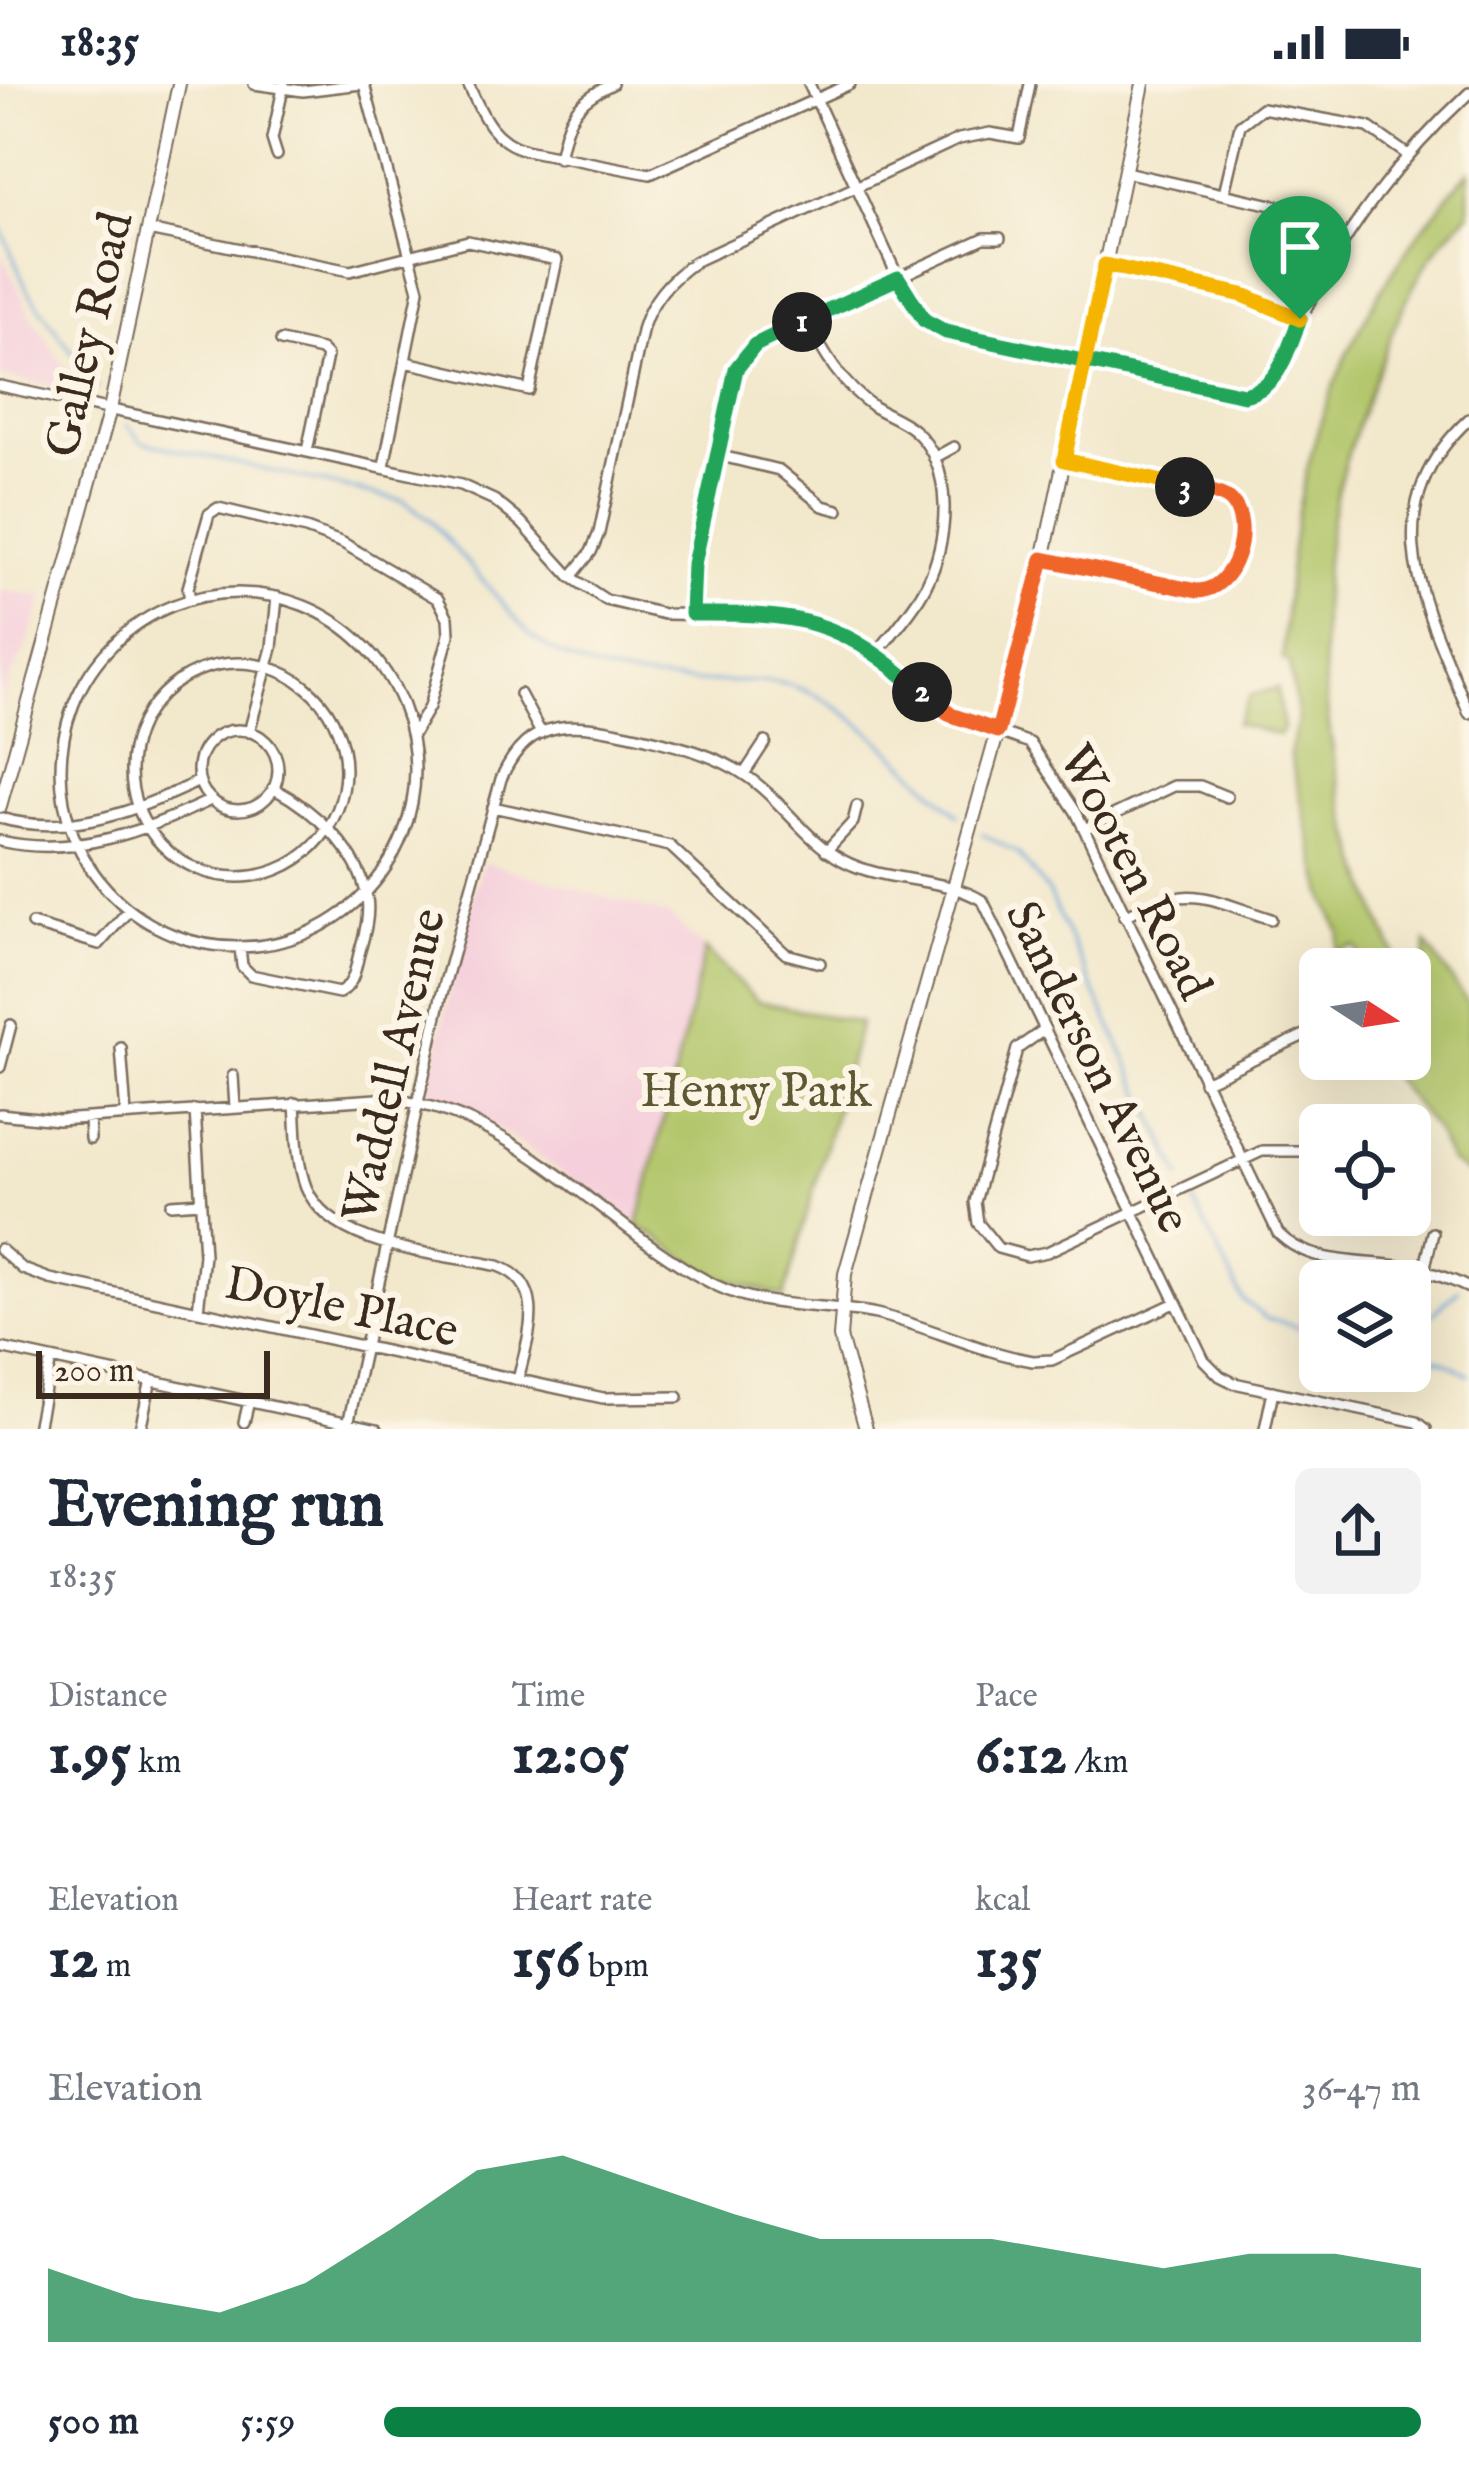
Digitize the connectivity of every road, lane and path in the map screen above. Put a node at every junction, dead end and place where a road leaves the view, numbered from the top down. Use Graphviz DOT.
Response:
graph roads {
  1 [pos="179,84"];
  2 [pos="254,84"];
  3 [pos="363,84"];
  4 [pos="468,84"];
  5 [pos="613,84"];
  6 [pos="808,84"];
  7 [pos="850,84"];
  8 [pos="1030,84"];
  9 [pos="1143,84"];
  10 [pos="283,87"];
  11 [pos="1469,93"];
  12 [pos="816,100"];
  13 [pos="277,155"];
  14 [pos="1408,155"];
  15 [pos="560,158"];
  16 [pos="1124,172"];
  17 [pos="856,188"];
  18 [pos="1224,193"];
  19 [pos="148,230"];
  20 [pos="1000,238"];
  21 [pos="1344,242"];
  22 [pos="411,255"];
  23 [pos="1105,265"];
  24 [pos="898,278"];
  25 [pos="1300,319"];
  26 [pos="807,320"];
  27 [pos="281,340"];
  28 [pos="406,362"];
  29 [pos="1085,363"];
  30 [pos="0,386"];
  31 [pos="110,410"];
  32 [pos="1469,419"];
  33 [pos="954,447"];
  34 [pos="308,451"];
  35 [pos="717,455"];
  36 [pos="934,458"];
  37 [pos="1064,460"];
  38 [pos="384,466"];
  39 [pos="1248,497"];
  40 [pos="1235,505"];
  41 [pos="838,510"];
  42 [pos="1043,559"];
  43 [pos="571,577"];
  44 [pos="1219,586"];
  45 [pos="277,598"];
  46 [pos="1228,598"];
  47 [pos="190,600"];
  48 [pos="692,614"];
  49 [pos="878,653"];
  50 [pos="268,667"];
  51 [pos="520,694"];
  52 [pos="1469,712"];
  53 [pos="998,731"];
  54 [pos="249,732"];
  55 [pos="541,733"];
  56 [pos="412,736"];
  57 [pos="765,742"];
  58 [pos="744,774"];
  59 [pos="200,782"];
  60 [pos="273,788"];
  61 [pos="1227,796"];
  62 [pos="211,800"];
  63 [pos="0,806"];
  64 [pos="857,806"];
  65 [pos="493,807"];
  66 [pos="137,809"];
  67 [pos="0,818"];
  68 [pos="68,823"];
  69 [pos="329,828"];
  70 [pos="147,829"];
  71 [pos="1084,829"];
  72 [pos="0,841"];
  73 [pos="76,843"];
  74 [pos="826,850"];
  75 [pos="953,889"];
  76 [pos="366,892"];
  77 [pos="129,910"];
  78 [pos="1124,916"];
  79 [pos="1271,919"];
  80 [pos="32,924"];
  81 [pos="188,940"];
  82 [pos="240,947"];
  83 [pos="182,954"];
  84 [pos="820,963"];
  85 [pos="11,1025"];
  86 [pos="1045,1029"];
  87 [pos="1299,1038"];
  88 [pos="122,1048"];
  89 [pos="0,1067"];
  90 [pos="233,1076"];
  91 [pos="1204,1082"];
  92 [pos="418,1102"];
  93 [pos="295,1103"];
  94 [pos="235,1107"];
  95 [pos="195,1110"];
  96 [pos="0,1114"];
  97 [pos="126,1114"];
  98 [pos="88,1118"];
  99 [pos="90,1139"];
  100 [pos="1299,1150"];
  101 [pos="526,1155"];
  102 [pos="1240,1160"];
  103 [pos="517,1166"];
  104 [pos="201,1202"];
  105 [pos="171,1204"];
  106 [pos="1132,1212"];
  107 [pos="1432,1232"];
  108 [pos="388,1242"];
  109 [pos="0,1249"];
  110 [pos="671,1256"];
  111 [pos="1353,1260"];
  112 [pos="1426,1260"];
  113 [pos="661,1267"];
  114 [pos="1431,1274"];
  115 [pos="1469,1288"];
  116 [pos="1175,1303"];
  117 [pos="198,1311"];
  118 [pos="839,1311"];
  119 [pos="365,1347"];
  120 [pos="0,1348"];
  121 [pos="51,1359"];
  122 [pos="151,1380"];
  123 [pos="518,1380"];
  124 [pos="1273,1391"];
  125 [pos="678,1397"];
  126 [pos="249,1401"];
  127 [pos="244,1422"];
  128 [pos="347,1426"];
  129 [pos="37,1429"];
  130 [pos="140,1429"];
  131 [pos="377,1429"];
  132 [pos="866,1429"];
  133 [pos="1264,1429"];
  134 [pos="1426,1429"];
  1 -- 19 [label="main road, Galley Road"];
  2 -- 10 [label="street"];
  3 -- 10 [label="street"];
  3 -- 22 [label="street"];
  4 -- 15 [label="street"];
  5 -- 15 [label="street"];
  6 -- 12 [label="street"];
  7 -- 12 [label="street"];
  8 -- 17 [label="street"];
  9 -- 16 [label="main road"];
  10 -- 13 [label="street"];
  11 -- 14 [label="street"];
  12 -- 15 [label="street"];
  12 -- 17 [label="street"];
  14 -- 18 [label="street"];
  14 -- 21 [label="street"];
  16 -- 18 [label="street"];
  16 -- 23 [label="main road"];
  17 -- 24 [label="street"];
  17 -- 43 [label="street"];
  18 -- 21 [label="street"];
  19 -- 22 [label="street"];
  19 -- 31 [label="main road, Galley Road"];
  20 -- 24 [label="street"];
  21 -- 25 [label="street"];
  22 -- 28 [label="street"];
  22 -- 28 [label="street"];
  23 -- 25 [label="street"];
  23 -- 29 [label="main road"];
  24 -- 26 [label="street"];
  24 -- 29 [label="street"];
  25 -- 29 [label="street"];
  26 -- 35 [label="street"];
  26 -- 36 [label="street"];
  27 -- 34 [label="street"];
  28 -- 38 [label="street"];
  29 -- 37 [label="main road"];
  30 -- 31 [label="street, Wooten Road"];
  31 -- 34 [label="street, Wooten Road"];
  31 -- 63 [label="main road, Galley Road"];
  32 -- 52 [label="street"];
  33 -- 36 [label="street"];
  34 -- 38 [label="street, Wooten Road"];
  35 -- 41 [label="street"];
  35 -- 48 [label="street"];
  36 -- 49 [label="street"];
  37 -- 40 [label="street"];
  37 -- 42 [label="main road"];
  38 -- 43 [label="street, Wooten Road"];
  39 -- 40 [label="street"];
  40 -- 44 [label="street"];
  42 -- 44 [label="street"];
  42 -- 53 [label="main road"];
  43 -- 48 [label="street, Wooten Road"];
  44 -- 46 [label="street"];
  45 -- 47 [label="street"];
  45 -- 50 [label="street"];
  45 -- 56 [label="street"];
  47 -- 56 [label="street"];
  47 -- 68 [label="street"];
  48 -- 49 [label="street, Wooten Road"];
  49 -- 53 [label="street, Wooten Road"];
  50 -- 54 [label="street"];
  50 -- 66 [label="street"];
  50 -- 69 [label="street"];
  51 -- 55 [label="street"];
  53 -- 71 [label="street, Wooten Road"];
  53 -- 75 [label="main road"];
  54 -- 59 [label="street"];
  54 -- 60 [label="street"];
  55 -- 58 [label="street, Sanderson Avenue"];
  55 -- 65 [label="street, Waddell Avenue"];
  56 -- 76 [label="street"];
  57 -- 58 [label="street"];
  58 -- 74 [label="street, Sanderson Avenue"];
  59 -- 62 [label="street"];
  59 -- 66 [label="street"];
  60 -- 62 [label="street"];
  60 -- 69 [label="street"];
  61 -- 71 [label="street"];
  62 -- 70 [label="street"];
  64 -- 74 [label="street"];
  65 -- 84 [label="street"];
  65 -- 92 [label="street, Waddell Avenue"];
  66 -- 68 [label="street"];
  66 -- 70 [label="street"];
  67 -- 68 [label="street"];
  68 -- 73 [label="street"];
  69 -- 70 [label="street"];
  69 -- 76 [label="street"];
  70 -- 73 [label="street"];
  71 -- 78 [label="street, Wooten Road"];
  72 -- 73 [label="street"];
  73 -- 77 [label="street"];
  74 -- 75 [label="street, Sanderson Avenue"];
  75 -- 86 [label="street, Sanderson Avenue"];
  75 -- 118 [label="main road"];
  76 -- 82 [label="street"];
  76 -- 82 [label="street"];
  77 -- 80 [label="street"];
  77 -- 81 [label="street"];
  78 -- 79 [label="street"];
  78 -- 91 [label="street, Wooten Road"];
  81 -- 82 [label="street"];
  81 -- 83 [label="street"];
  85 -- 89 [label="street"];
  86 -- 106 [label="street, Sanderson Avenue"];
  86 -- 106 [label="street"];
  87 -- 91 [label="street"];
  88 -- 97 [label="street"];
  90 -- 94 [label="street"];
  91 -- 102 [label="street, Wooten Road"];
  92 -- 93 [label="street"];
  92 -- 101 [label="street"];
  92 -- 108 [label="street, Waddell Avenue"];
  93 -- 94 [label="street"];
  93 -- 108 [label="street"];
  94 -- 95 [label="street"];
  95 -- 97 [label="street"];
  95 -- 104 [label="street"];
  96 -- 98 [label="street"];
  97 -- 98 [label="street"];
  98 -- 99 [label="street"];
  100 -- 102 [label="street"];
  101 -- 103 [label="street"];
  101 -- 110 [label="street"];
  102 -- 106 [label="street"];
  102 -- 111 [label="street, Wooten Road"];
  104 -- 105 [label="street"];
  104 -- 117 [label="street"];
  106 -- 116 [label="street, Sanderson Avenue"];
  107 -- 112 [label="street"];
  108 -- 119 [label="street, Waddell Avenue"];
  108 -- 123 [label="street"];
  109 -- 117 [label="street, Doyle Place"];
  110 -- 113 [label="street"];
  110 -- 118 [label="street"];
  114 -- 115 [label="street, Wooten Road"];
  116 -- 118 [label="street"];
  116 -- 124 [label="street, Sanderson Avenue"];
  117 -- 119 [label="street, Doyle Place"];
  118 -- 132 [label="main road"];
  119 -- 123 [label="street, Doyle Place"];
  119 -- 128 [label="street, Waddell Avenue"];
  120 -- 121 [label="street"];
  121 -- 122 [label="street"];
  121 -- 129 [label="street"];
  122 -- 126 [label="street"];
  122 -- 130 [label="street"];
  123 -- 125 [label="street, Doyle Place"];
  124 -- 133 [label="street"];
  124 -- 134 [label="street, Sanderson Avenue"];
  126 -- 127 [label="street"];
  126 -- 128 [label="street"];
  128 -- 131 [label="street"];
}
